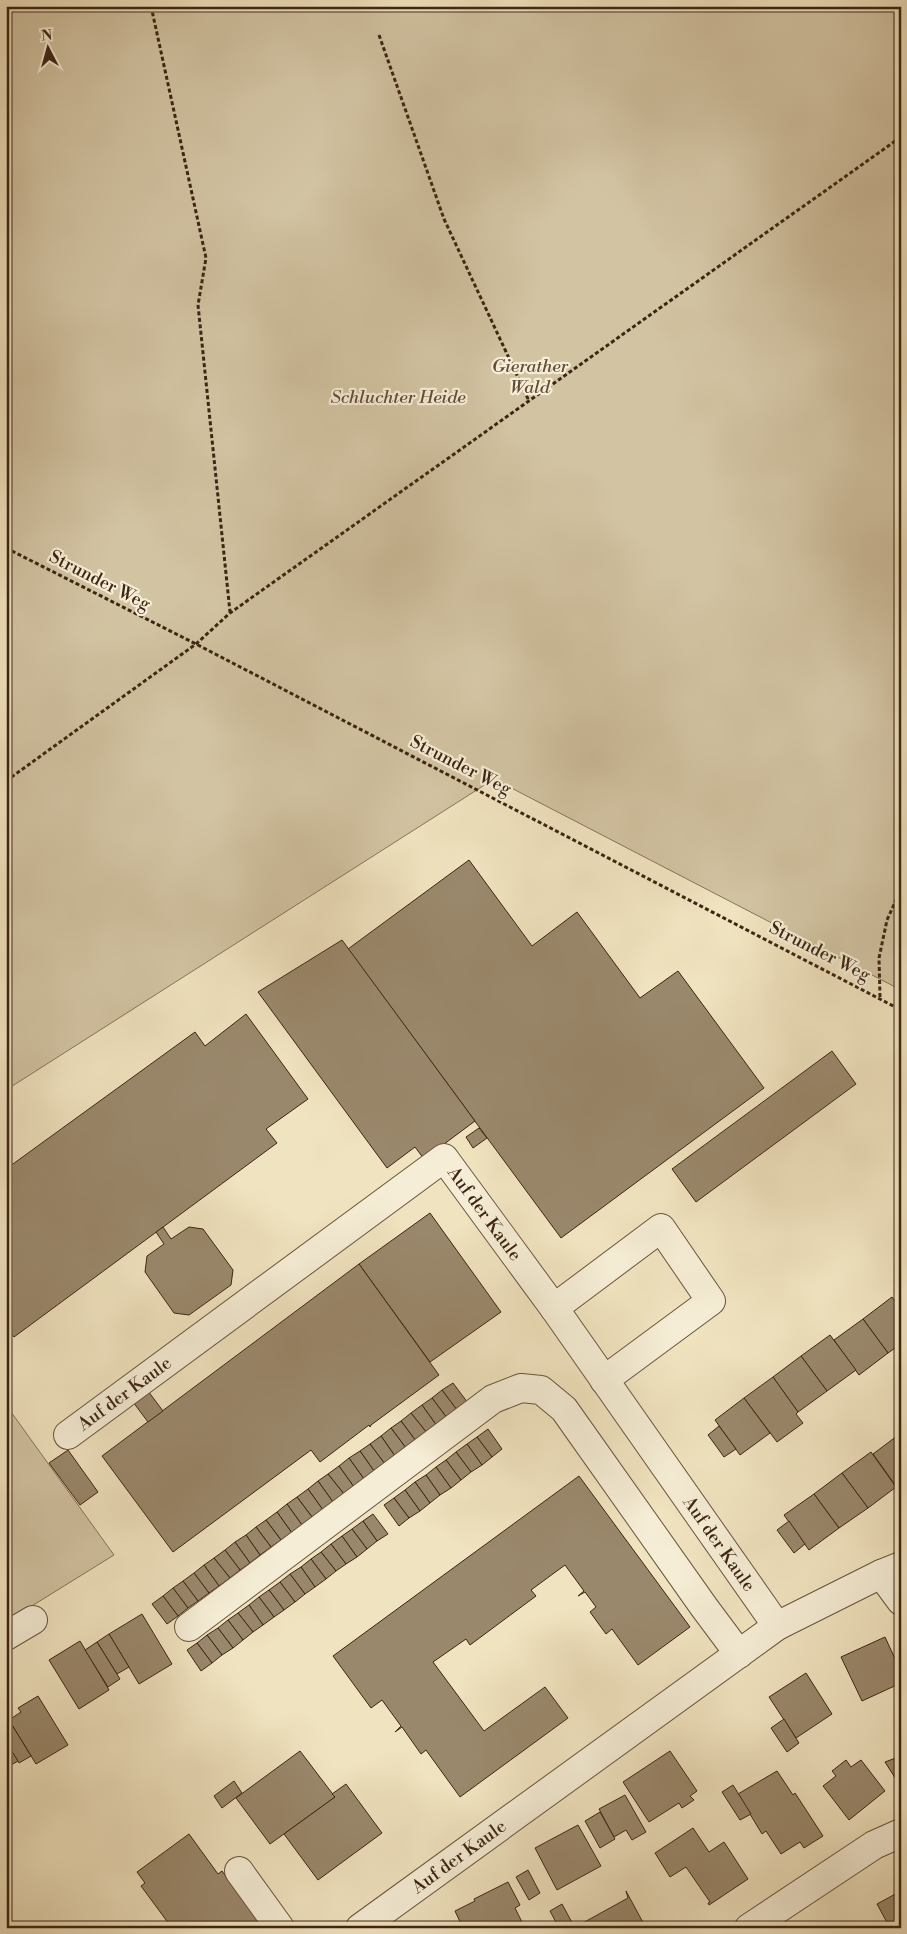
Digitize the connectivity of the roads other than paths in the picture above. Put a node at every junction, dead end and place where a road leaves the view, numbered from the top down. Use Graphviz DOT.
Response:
graph roads {
  1 [pos="554,1308"];
  2 [pos="604,1380"];
  3 [pos="68,1435"];
  4 [pos="891,1570"];
  5 [pos="901,1601"];
  6 [pos="33,1620"];
  7 [pos="777,1626"];
  8 [pos="189,1627"];
  9 [pos="6,1636"];
  10 [pos="740,1654"];
  11 [pos="901,1833"];
  12 [pos="239,1871"];
  13 [pos="280,1928"];
  14 [pos="360,1928"];
  15 [pos="749,1928"];
  1 -- 2 [label="street, Auf der Kaule"];
  1 -- 2 [label="street"];
  1 -- 3 [label="street, Auf der Kaule"];
  2 -- 7 [label="street, Auf der Kaule"];
  4 -- 5 [label="street"];
  4 -- 7 [label="street, Auf der Kaule"];
  6 -- 9 [label="street"];
  7 -- 10 [label="street, Auf der Kaule"];
  8 -- 10 [label="street"];
  10 -- 14 [label="street, Auf der Kaule"];
  11 -- 15 [label="street"];
  12 -- 13 [label="street"];
}
